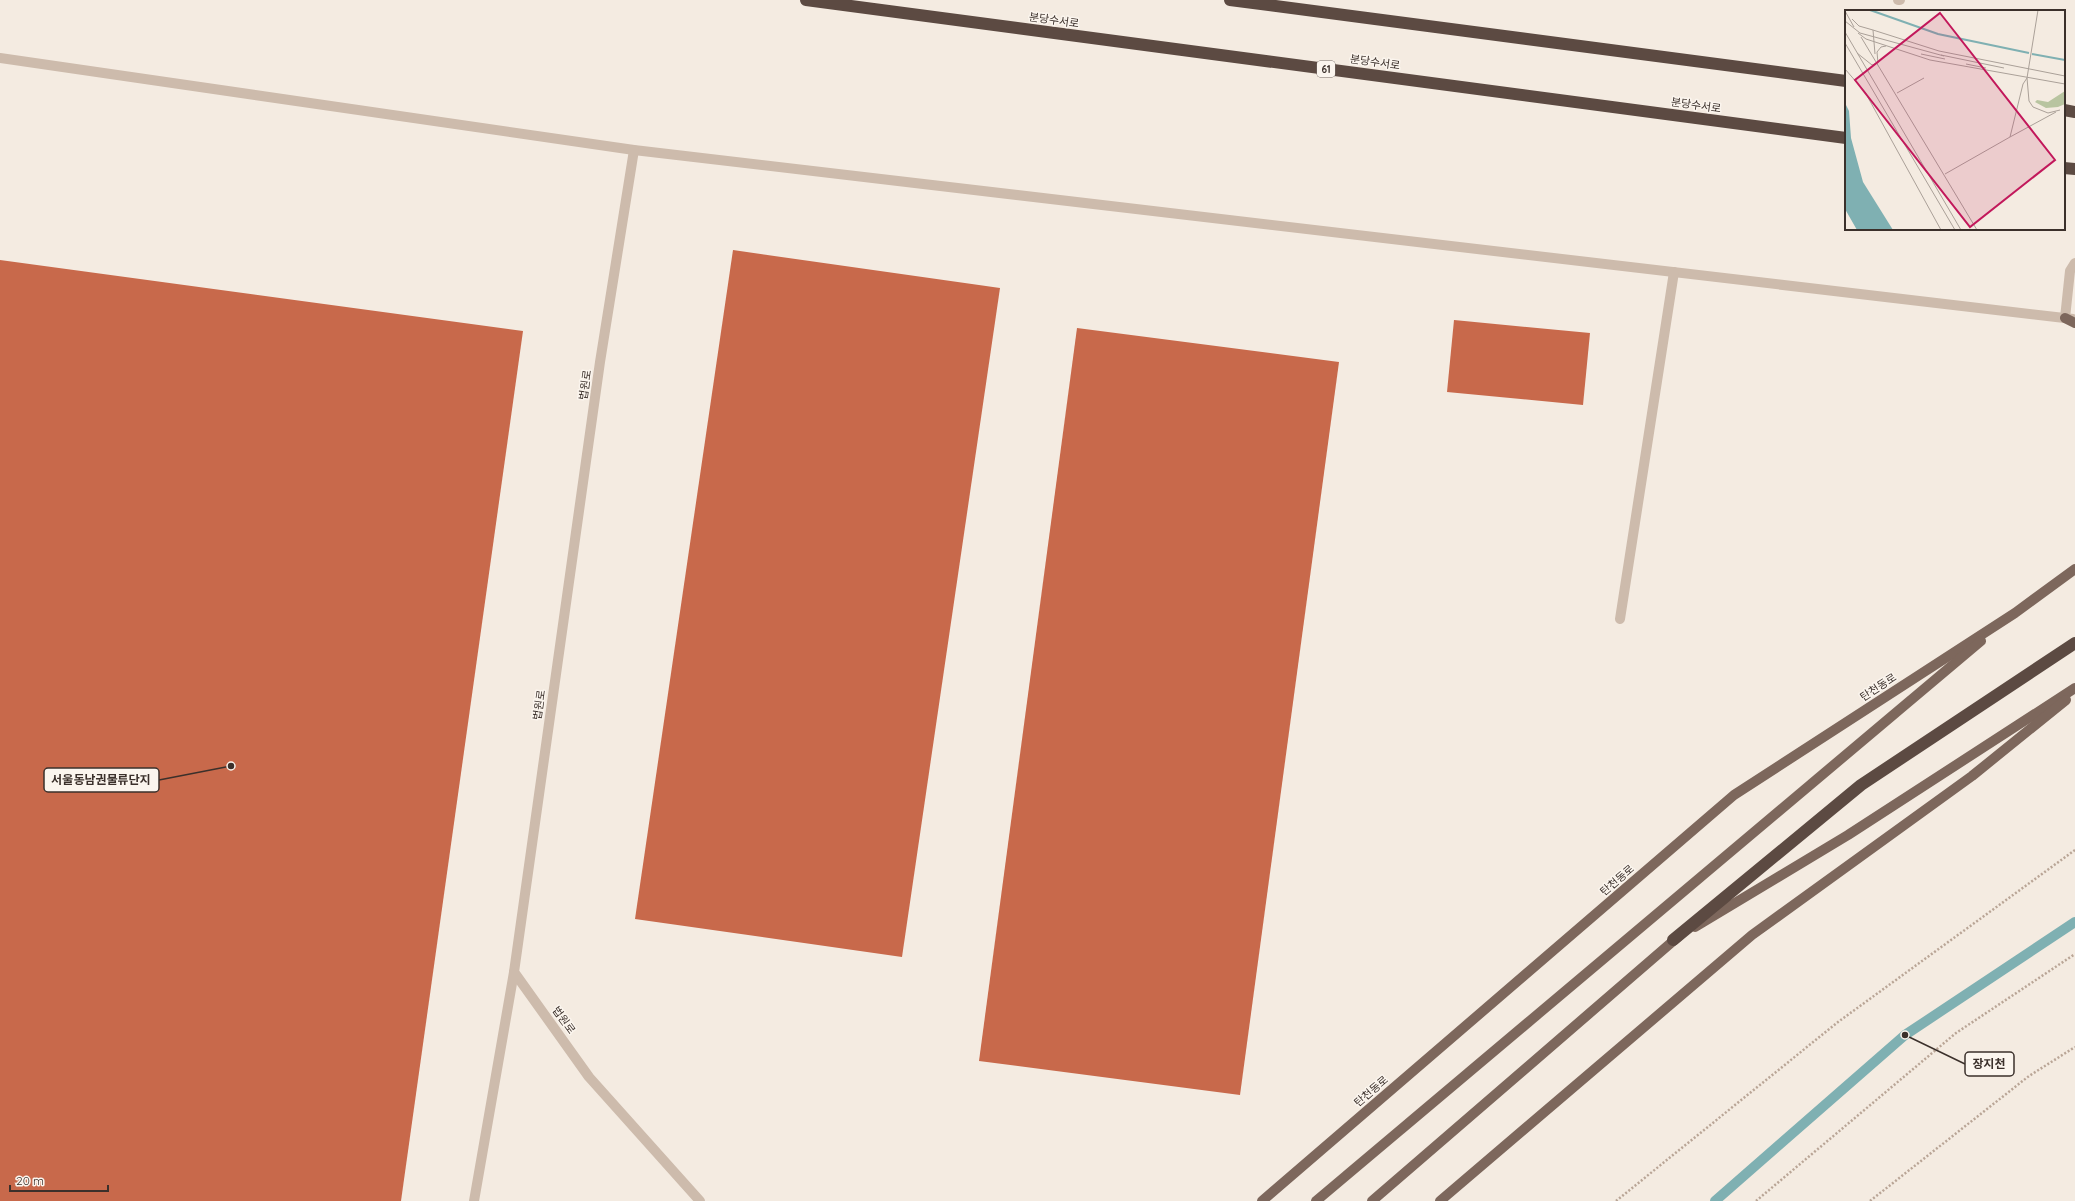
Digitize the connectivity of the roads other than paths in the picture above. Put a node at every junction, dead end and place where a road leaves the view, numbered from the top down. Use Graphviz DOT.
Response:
graph roads {
  1 [pos="806,0"];
  2 [pos="1230,0"];
  3 [pos="0,58"];
  4 [pos="1845,80"];
  5 [pos="2065,110"];
  6 [pos="2075,112"];
  7 [pos="1845,138"];
  8 [pos="634,150"];
  9 [pos="2065,168"];
  10 [pos="2075,169"];
  11 [pos="2075,263"];
  12 [pos="1674,272"];
  13 [pos="2070,319"];
  14 [pos="2075,323"];
  15 [pos="2075,569"];
  16 [pos="2015,613"];
  17 [pos="1620,619"];
  18 [pos="2075,643"];
  19 [pos="2075,688"];
  20 [pos="2075,693"];
  21 [pos="1673,940"];
  22 [pos="514,972"];
  23 [pos="474,1201"];
  24 [pos="700,1201"];
  25 [pos="1262,1201"];
  26 [pos="1316,1201"];
  27 [pos="1372,1201"];
  28 [pos="1440,1201"];
  1 -- 7 [label="highway, 분당수서로 / 61"];
  2 -- 4 [label="highway"];
  3 -- 8 [label="street"];
  5 -- 6 [label="highway"];
  8 -- 12 [label="street"];
  8 -- 22 [label="street, 법원로"];
  9 -- 10 [label="highway"];
  11 -- 13 [label="street"];
  12 -- 13 [label="street"];
  12 -- 17 [label="street"];
  13 -- 14 [label="main road"];
  15 -- 16 [label="main road, 탄천동로"];
  16 -- 25 [label="main road, 탄천동로"];
  16 -- 26 [label="main road, 탄천동로"];
  18 -- 21 [label="highway"];
  19 -- 21 [label="main road"];
  20 -- 28 [label="main road"];
  21 -- 27 [label="main road"];
  22 -- 23 [label="street"];
  22 -- 24 [label="street, 법원로"];
}
